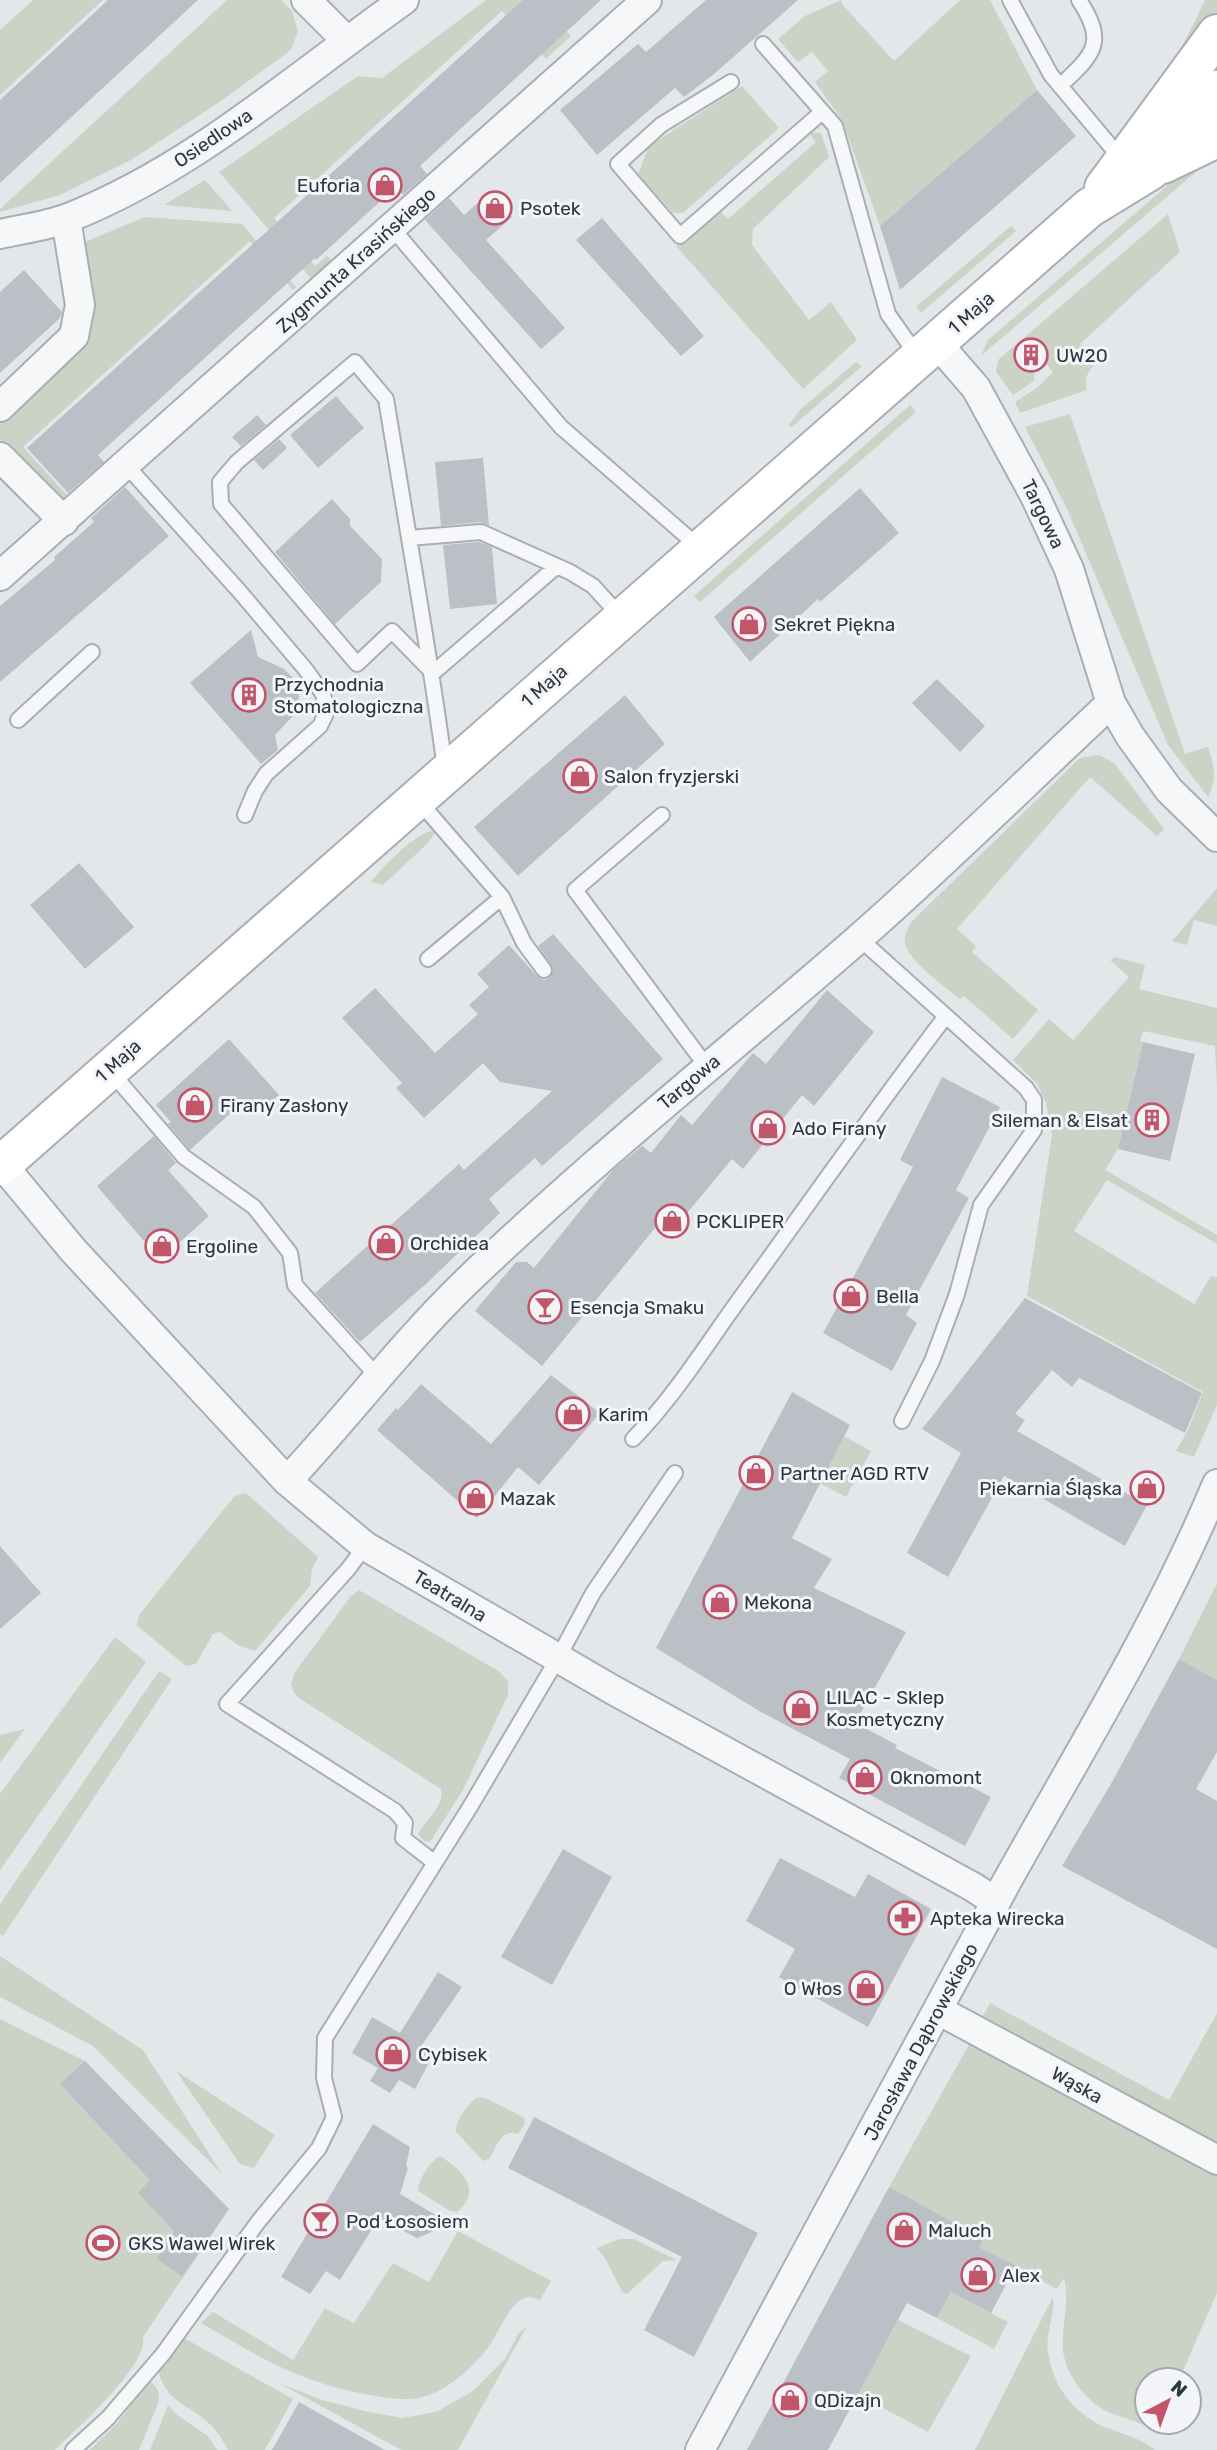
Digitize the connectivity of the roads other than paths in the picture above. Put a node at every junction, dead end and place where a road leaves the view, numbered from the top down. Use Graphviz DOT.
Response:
graph roads {
  1 [pos="306,0"];
  2 [pos="404,0"];
  3 [pos="647,0"];
  4 [pos="1010,0"];
  5 [pos="1079,0"];
  6 [pos="1217,34"];
  7 [pos="346,41"];
  8 [pos="763,44"];
  9 [pos="731,82"];
  10 [pos="1060,86"];
  11 [pos="1217,90"];
  12 [pos="822,113"];
  13 [pos="1217,138"];
  14 [pos="1138,166"];
  15 [pos="65,219"];
  16 [pos="392,228"];
  17 [pos="0,234"];
  18 [pos="928,351"];
  19 [pos="0,407"];
  20 [pos="0,457"];
  21 [pos="126,465"];
  22 [pos="64,521"];
  23 [pos="409,538"];
  24 [pos="701,549"];
  25 [pos="557,566"];
  26 [pos="0,576"];
  27 [pos="622,618"];
  28 [pos="92,652"];
  29 [pos="433,673"];
  30 [pos="1111,703"];
  31 [pos="18,720"];
  32 [pos="445,772"];
  33 [pos="416,798"];
  34 [pos="245,815"];
  35 [pos="662,815"];
  36 [pos="1217,837"];
  37 [pos="502,897"];
  38 [pos="859,938"];
  39 [pos="428,958"];
  40 [pos="544,970"];
  41 [pos="946,1016"];
  42 [pos="707,1067"];
  43 [pos="109,1069"];
  44 [pos="1,1164"];
  45 [pos="377,1376"];
  46 [pos="902,1421"];
  47 [pos="633,1439"];
  48 [pos="675,1473"];
  49 [pos="287,1481"];
  50 [pos="1217,1484"];
  51 [pos="365,1546"];
  52 [pos="558,1658"];
  53 [pos="435,1863"];
  54 [pos="996,1902"];
  55 [pos="938,2010"];
  56 [pos="1217,2160"];
  57 [pos="73,2450"];
  58 [pos="700,2450"];
  1 -- 7 [label="street"];
  2 -- 7 [label="street, Osiedlowa"];
  3 -- 16 [label="street, Zygmunta Krasińskiego"];
  4 -- 10 [label="lane"];
  5 -- 10 [label="lane"];
  6 -- 14 [label="street, 1 Maja"];
  7 -- 15 [label="street, Osiedlowa"];
  8 -- 12 [label="lane"];
  9 -- 12 [label="lane"];
  10 -- 14 [label="lane"];
  11 -- 14 [label="street, 1 Maja"];
  12 -- 18 [label="lane"];
  13 -- 14 [label="street"];
  14 -- 18 [label="street, 1 Maja"];
  15 -- 17 [label="street, Osiedlowa"];
  15 -- 19 [label="street"];
  16 -- 21 [label="street, Zygmunta Krasińskiego"];
  16 -- 24 [label="lane"];
  18 -- 24 [label="street, 1 Maja"];
  18 -- 30 [label="street, Targowa"];
  20 -- 22 [label="street"];
  21 -- 22 [label="street, Zygmunta Krasińskiego"];
  21 -- 34 [label="lane"];
  22 -- 26 [label="street, Zygmunta Krasińskiego"];
  23 -- 25 [label="lane"];
  23 -- 29 [label="lane"];
  23 -- 29 [label="lane"];
  24 -- 27 [label="street, 1 Maja"];
  25 -- 27 [label="lane"];
  25 -- 29 [label="lane"];
  27 -- 32 [label="street, 1 Maja"];
  28 -- 31 [label="lane"];
  29 -- 32 [label="lane"];
  30 -- 36 [label="street, Targowa"];
  30 -- 38 [label="street, Targowa"];
  32 -- 33 [label="street, 1 Maja"];
  33 -- 37 [label="lane"];
  33 -- 43 [label="street, 1 Maja"];
  35 -- 42 [label="lane"];
  37 -- 39 [label="lane"];
  37 -- 40 [label="lane"];
  38 -- 41 [label="lane"];
  38 -- 42 [label="street, Targowa"];
  41 -- 46 [label="lane"];
  41 -- 47 [label="lane"];
  42 -- 45 [label="street, Targowa"];
  43 -- 44 [label="street, 1 Maja"];
  43 -- 45 [label="lane"];
  44 -- 49 [label="street, Teatralna"];
  45 -- 49 [label="street, Targowa"];
  48 -- 52 [label="lane"];
  49 -- 51 [label="street, Teatralna"];
  50 -- 54 [label="street, Jarosława Dąbrowskiego"];
  51 -- 52 [label="street, Teatralna"];
  51 -- 53 [label="lane"];
  52 -- 53 [label="lane"];
  52 -- 54 [label="street, Teatralna"];
  53 -- 57 [label="lane"];
  54 -- 55 [label="street, Jarosława Dąbrowskiego"];
  55 -- 56 [label="street, Wąska"];
  55 -- 58 [label="street, Jarosława Dąbrowskiego"];
}
